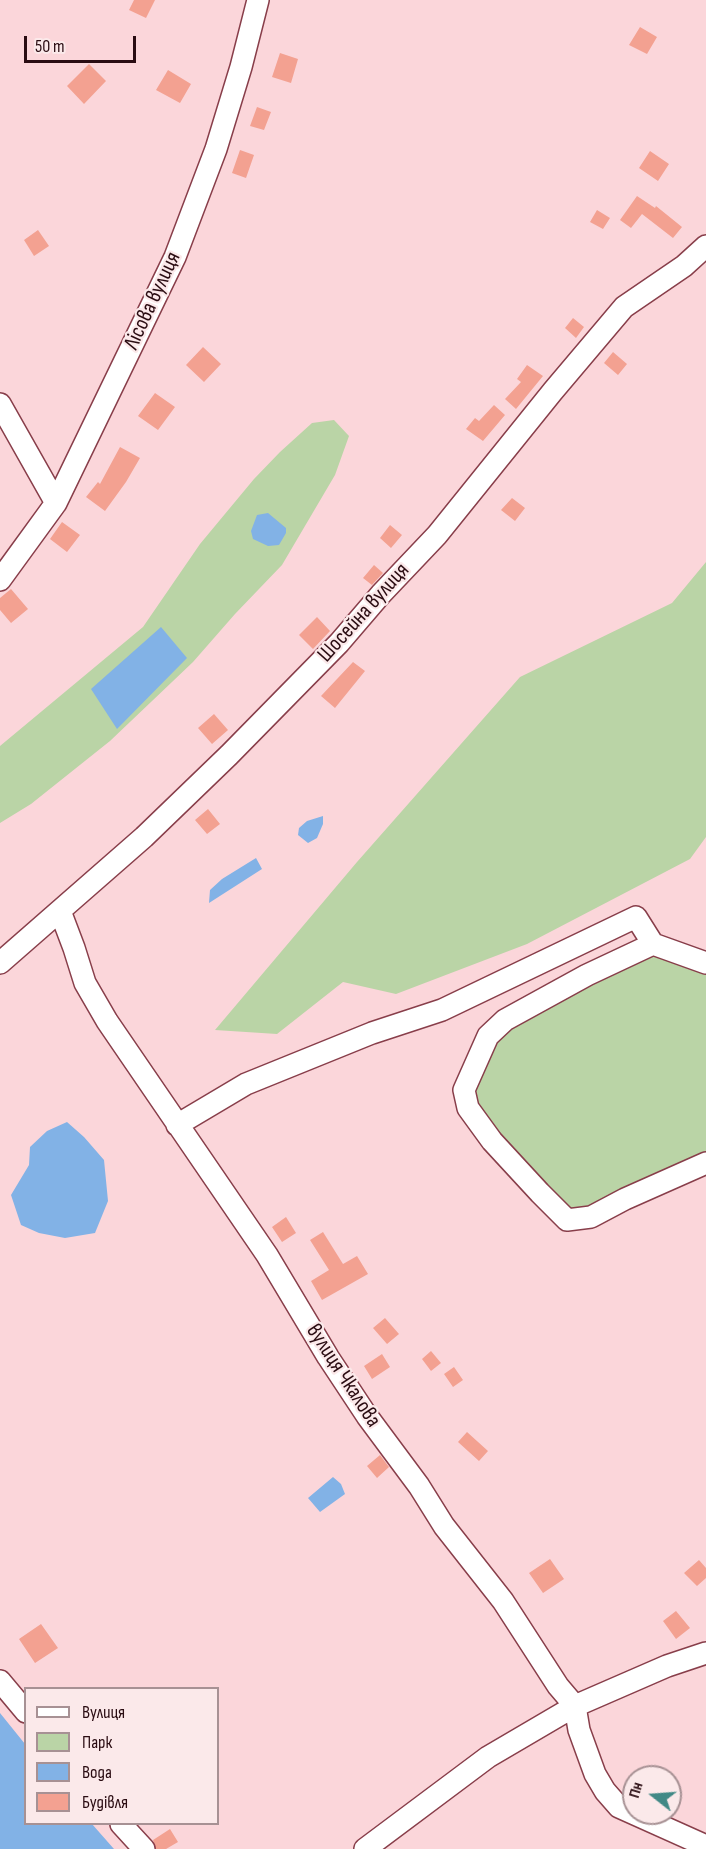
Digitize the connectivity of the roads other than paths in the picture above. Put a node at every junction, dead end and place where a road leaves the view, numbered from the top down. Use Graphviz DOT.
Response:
graph roads {
  1 [pos="258,0"];
  2 [pos="706,246"];
  3 [pos="0,404"];
  4 [pos="56,503"];
  5 [pos="0,580"];
  6 [pos="60,911"];
  7 [pos="653,944"];
  8 [pos="0,963"];
  9 [pos="706,963"];
  10 [pos="177,1125"];
  11 [pos="706,1163"];
  12 [pos="706,1653"];
  13 [pos="0,1681"];
  14 [pos="575,1706"];
  15 [pos="24,1710"];
  16 [pos="122,1825"];
  17 [pos="706,1845"];
  18 [pos="144,1849"];
  19 [pos="365,1849"];
  1 -- 4 [label="street, Лісова вулиця"];
  2 -- 6 [label="street, Шосейна вулиця"];
  3 -- 4 [label="street"];
  4 -- 5 [label="street, Лісова вулиця"];
  6 -- 8 [label="street, Шосейна вулиця"];
  6 -- 10 [label="street, вулиця Чкалова"];
  7 -- 9 [label="street"];
  7 -- 10 [label="street"];
  7 -- 11 [label="street"];
  10 -- 14 [label="street, вулиця Чкалова"];
  12 -- 14 [label="street"];
  13 -- 15 [label="street"];
  14 -- 17 [label="street"];
  14 -- 19 [label="street"];
  16 -- 18 [label="street"];
}
